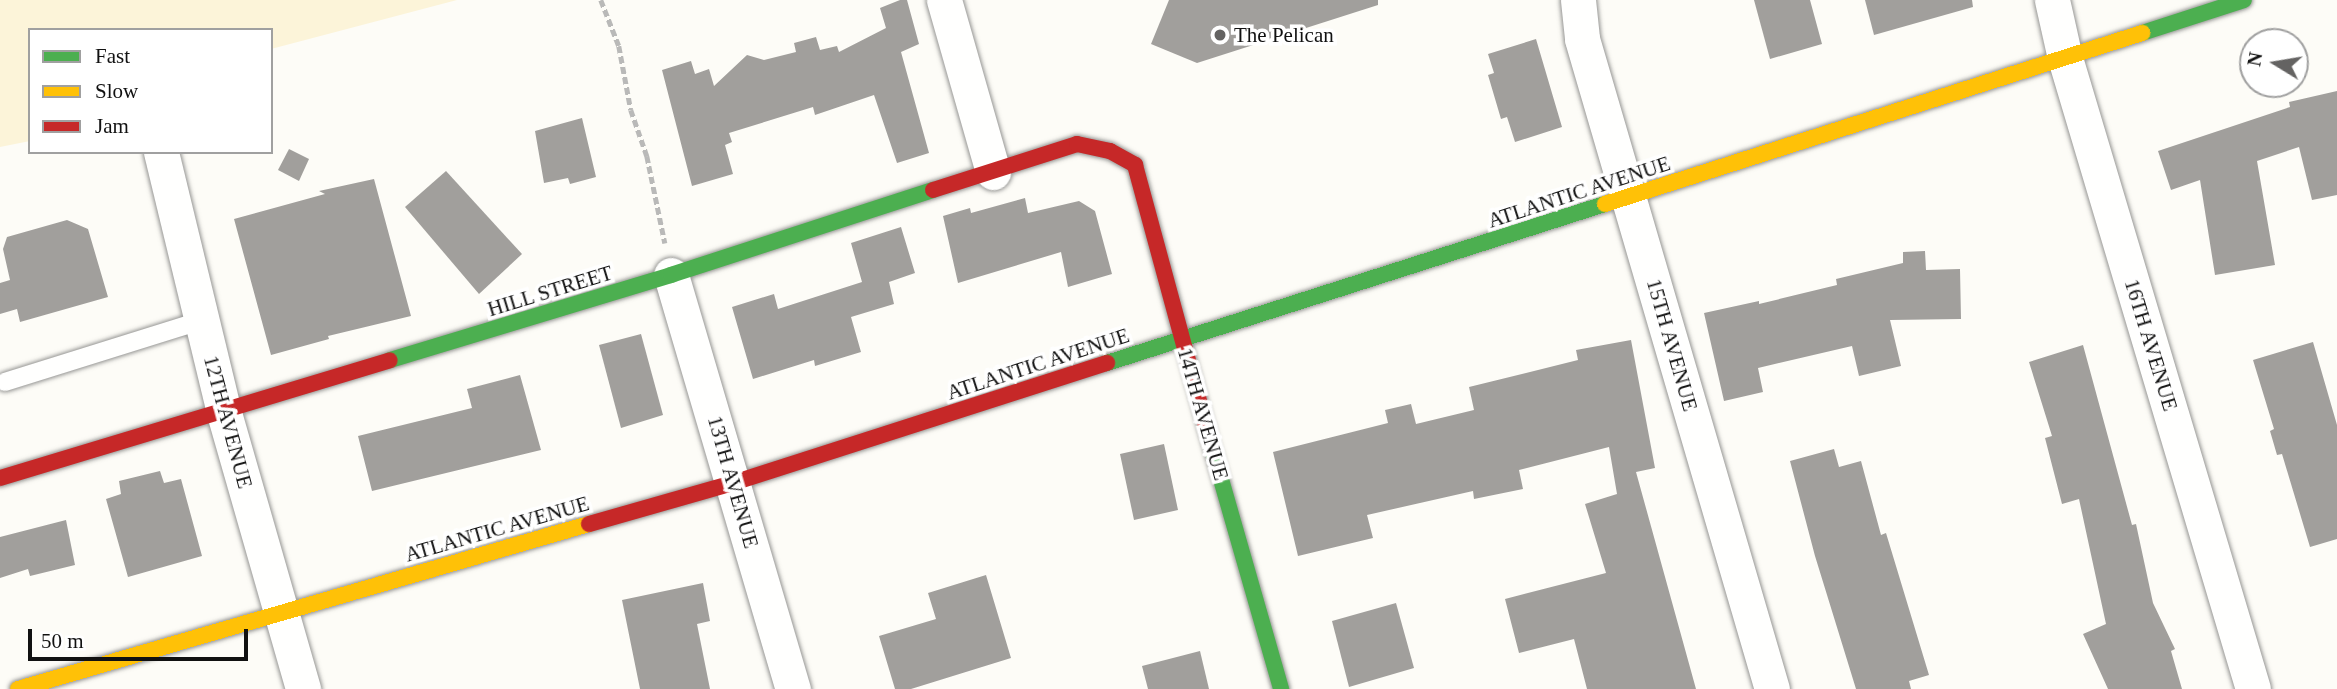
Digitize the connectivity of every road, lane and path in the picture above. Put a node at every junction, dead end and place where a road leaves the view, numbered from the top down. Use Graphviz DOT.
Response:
graph roads {
  1 [pos="601,0"];
  2 [pos="944,0"];
  3 [pos="1578,0"];
  4 [pos="2052,0"];
  5 [pos="2244,0"];
  6 [pos="2065,58"];
  7 [pos="1110,151"];
  8 [pos="161,154"];
  9 [pos="993,172"];
  10 [pos="1630,197"];
  11 [pos="671,275"];
  12 [pos="200,321"];
  13 [pos="1181,340"];
  14 [pos="5,382"];
  15 [pos="224,413"];
  16 [pos="0,478"];
  17 [pos="733,483"];
  18 [pos="281,613"];
  19 [pos="18,689"];
  20 [pos="303,689"];
  21 [pos="793,689"];
  22 [pos="1282,689"];
  23 [pos="1772,689"];
  24 [pos="2253,689"];
  1 -- 11 [label="path"];
  2 -- 9 [label="street"];
  3 -- 10 [label="street, 15TH AVENUE"];
  4 -- 6 [label="street, 16TH AVENUE"];
  5 -- 6 [label="main road, ATLANTIC AVENUE"];
  6 -- 10 [label="main road, ATLANTIC AVENUE"];
  6 -- 24 [label="street, 16TH AVENUE"];
  7 -- 9 [label="main road, HILL STREET"];
  7 -- 13 [label="main road, 14TH AVENUE"];
  8 -- 12 [label="street, 12TH AVENUE"];
  9 -- 11 [label="main road, HILL STREET"];
  10 -- 13 [label="main road, ATLANTIC AVENUE"];
  10 -- 23 [label="street, 15TH AVENUE"];
  11 -- 15 [label="main road, HILL STREET"];
  11 -- 17 [label="street, 13TH AVENUE"];
  12 -- 14 [label="lane"];
  12 -- 15 [label="street, 12TH AVENUE"];
  13 -- 17 [label="main road, ATLANTIC AVENUE"];
  13 -- 22 [label="main road, 14TH AVENUE"];
  15 -- 16 [label="main road, HILL STREET"];
  15 -- 18 [label="street, 12TH AVENUE"];
  17 -- 18 [label="main road, ATLANTIC AVENUE"];
  17 -- 21 [label="street, 13TH AVENUE"];
  18 -- 19 [label="main road, ATLANTIC AVENUE"];
  18 -- 20 [label="street, 12TH AVENUE"];
}
